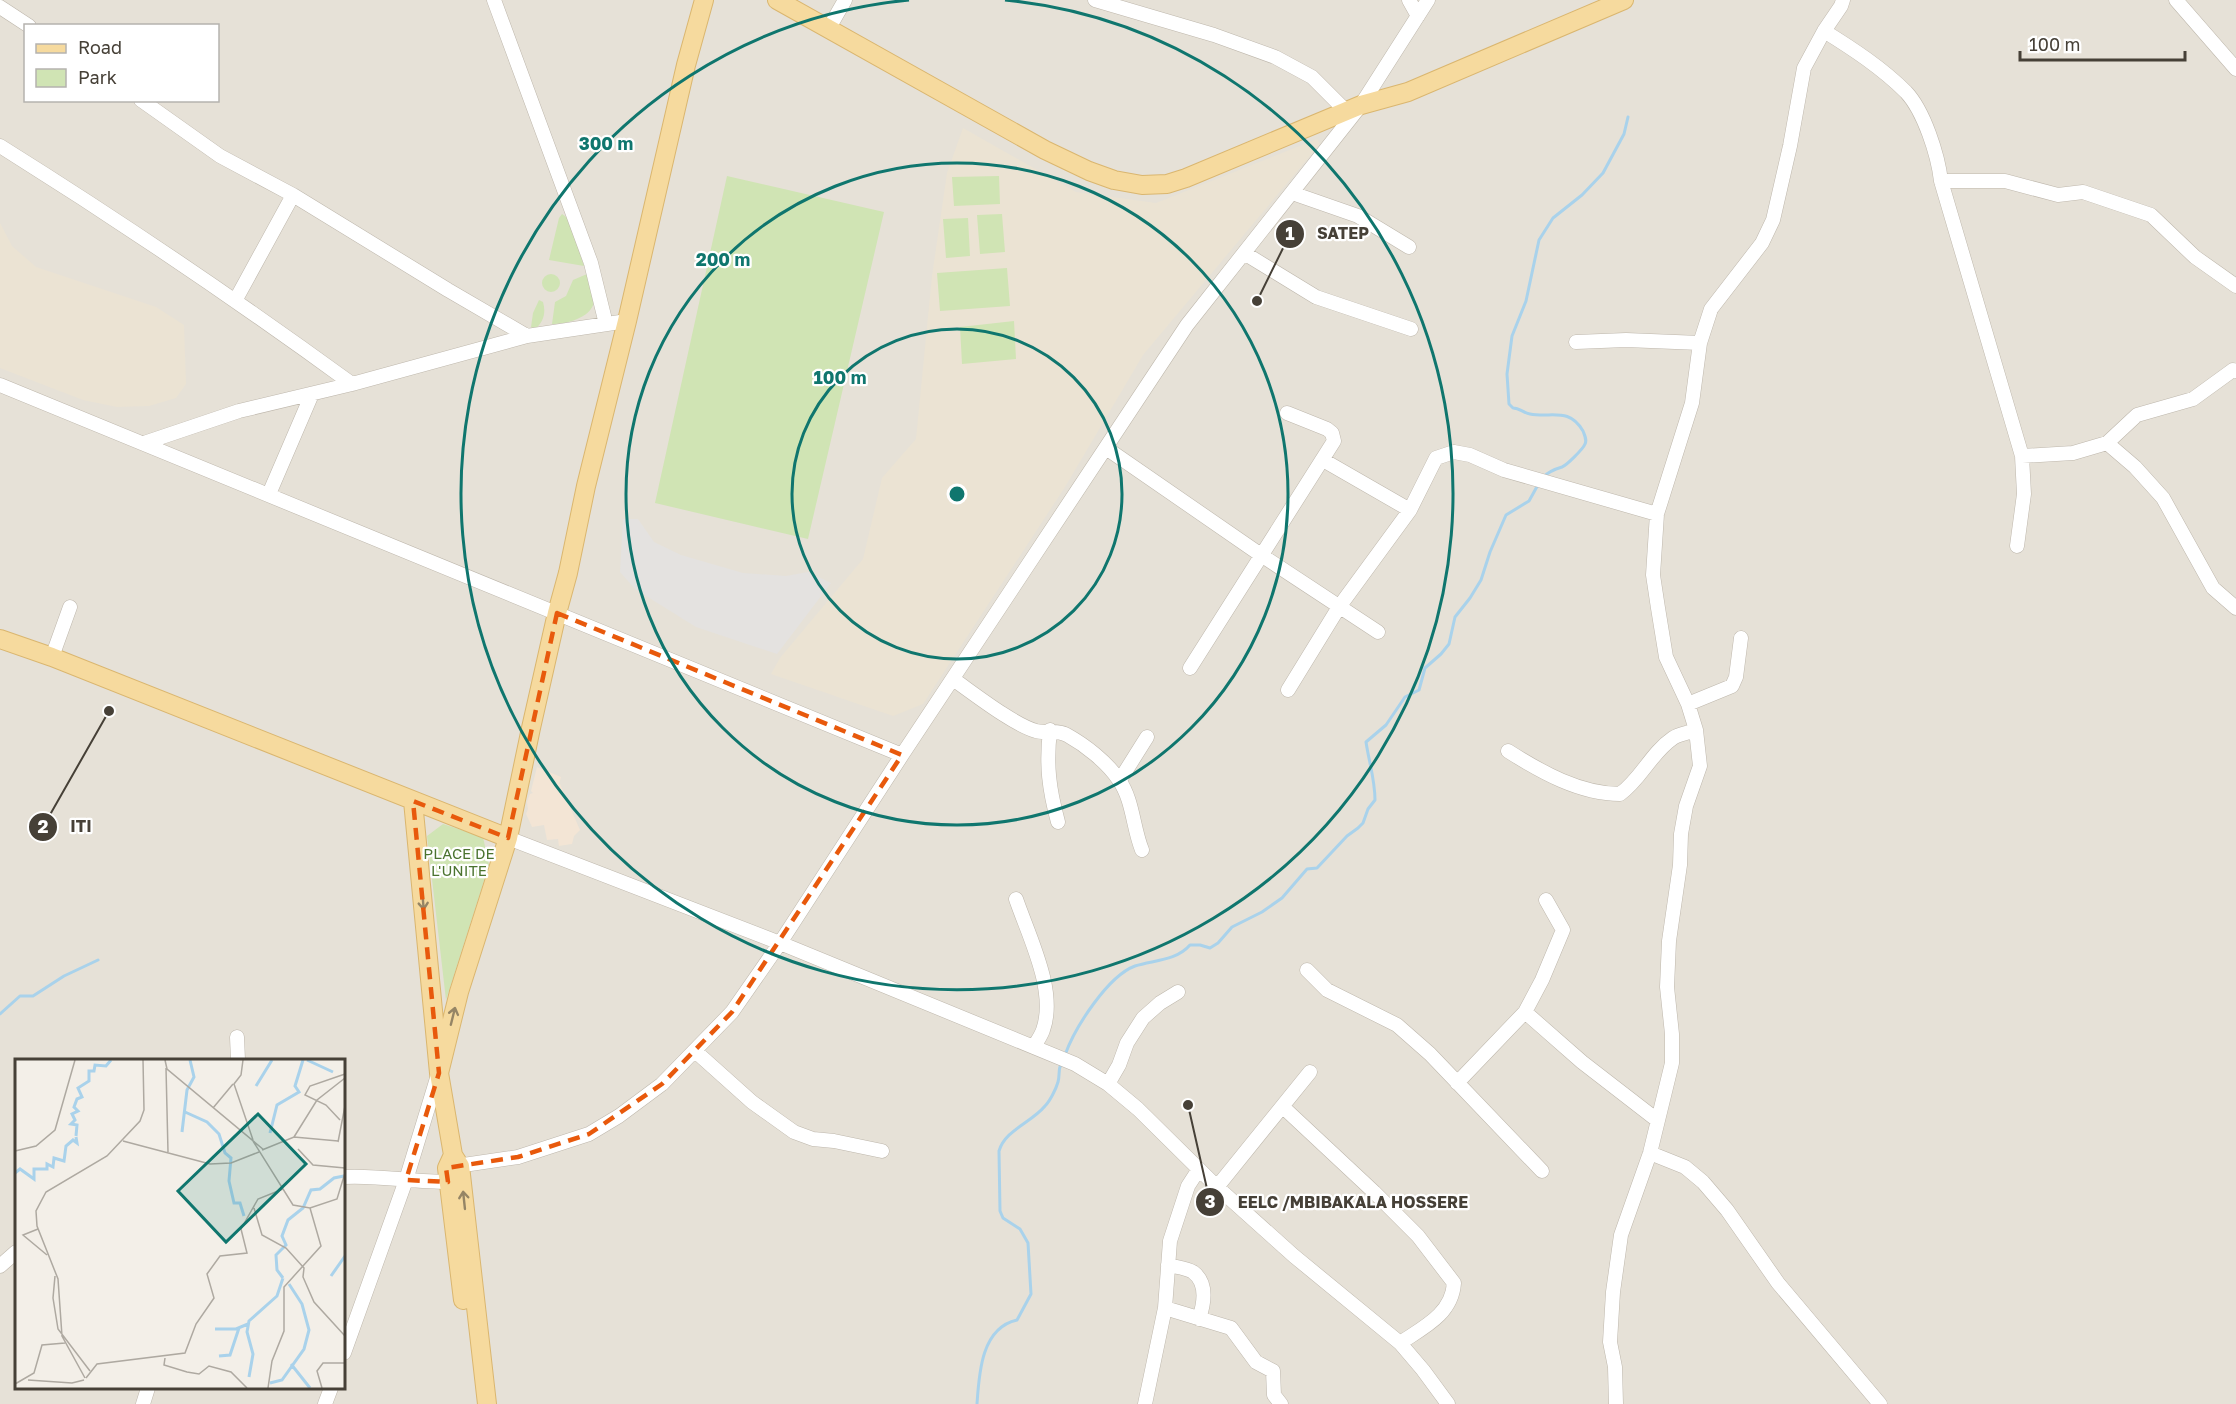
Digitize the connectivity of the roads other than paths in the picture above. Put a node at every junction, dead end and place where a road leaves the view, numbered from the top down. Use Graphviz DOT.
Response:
graph roads {
  1 [pos="494,0"];
  2 [pos="692,0"];
  3 [pos="705,0"];
  4 [pos="777,0"];
  5 [pos="845,0"];
  6 [pos="1095,0"];
  7 [pos="1409,0"];
  8 [pos="1428,0"];
  9 [pos="1624,0"];
  10 [pos="1843,0"];
  11 [pos="2176,0"];
  12 [pos="0,7"];
  13 [pos="1418,16"];
  14 [pos="26,24"];
  15 [pos="829,28"];
  16 [pos="1824,31"];
  17 [pos="686,65"];
  18 [pos="2236,69"];
  19 [pos="144,102"];
  20 [pos="1354,108"];
  21 [pos="0,146"];
  22 [pos="1941,181"];
  23 [pos="1292,193"];
  24 [pos="293,195"];
  25 [pos="1409,247"];
  26 [pos="1244,253"];
  27 [pos="2236,286"];
  28 [pos="235,301"];
  29 [pos="627,321"];
  30 [pos="606,324"];
  31 [pos="1411,329"];
  32 [pos="527,336"];
  33 [pos="1576,342"];
  34 [pos="1700,343"];
  35 [pos="2236,371"];
  36 [pos="352,384"];
  37 [pos="0,385"];
  38 [pos="312,394"];
  39 [pos="1287,413"];
  40 [pos="144,443"];
  41 [pos="2107,443"];
  42 [pos="1106,448"];
  43 [pos="2022,456"];
  44 [pos="1323,460"];
  45 [pos="269,494"];
  46 [pos="1410,510"];
  47 [pos="1657,514"];
  48 [pos="2017,546"];
  49 [pos="1261,555"];
  50 [pos="70,607"];
  51 [pos="1339,607"];
  52 [pos="2236,608"];
  53 [pos="557,613"];
  54 [pos="1378,632"];
  55 [pos="1741,638"];
  56 [pos="0,639"];
  57 [pos="52,657"];
  58 [pos="1190,668"];
  59 [pos="953,679"];
  60 [pos="1288,690"];
  61 [pos="1688,704"];
  62 [pos="1050,730"];
  63 [pos="1696,730"];
  64 [pos="1147,737"];
  65 [pos="1508,751"];
  66 [pos="902,755"];
  67 [pos="1120,780"];
  68 [pos="413,801"];
  69 [pos="1058,822"];
  70 [pos="508,838"];
  71 [pos="1142,850"];
  72 [pos="1016,899"];
  73 [pos="1546,900"];
  74 [pos="780,943"];
  75 [pos="1307,970"];
  76 [pos="1178,992"];
  77 [pos="1525,1012"];
  78 [pos="237,1036"];
  79 [pos="1034,1047"];
  80 [pos="695,1051"];
  81 [pos="238,1059"];
  82 [pos="1310,1072"];
  83 [pos="439,1073"];
  84 [pos="1458,1083"];
  85 [pos="1108,1084"];
  86 [pos="1283,1107"];
  87 [pos="1658,1120"];
  88 [pos="882,1151"];
  89 [pos="1650,1153"];
  90 [pos="452,1168"];
  91 [pos="1199,1169"];
  92 [pos="1542,1171"];
  93 [pos="345,1177"];
  94 [pos="406,1180"];
  95 [pos="1217,1188"];
  96 [pos="15,1253"];
  97 [pos="1168,1265"];
  98 [pos="0,1266"];
  99 [pos="1165,1308"];
  100 [pos="1199,1319"];
  101 [pos="1400,1343"];
  102 [pos="345,1350"];
  103 [pos="148,1389"];
  104 [pos="331,1389"];
  105 [pos="1440,1402"];
  106 [pos="143,1404"];
  107 [pos="325,1404"];
  108 [pos="477,1404"];
  109 [pos="487,1404"];
  110 [pos="1145,1404"];
  111 [pos="1281,1404"];
  112 [pos="1617,1404"];
  113 [pos="1880,1404"];
  1 -- 30 [label="street"];
  2 -- 17 [label="main road"];
  3 -- 17 [label="main road"];
  4 -- 15 [label="main road"];
  5 -- 15 [label="street"];
  6 -- 20 [label="street"];
  7 -- 13 [label="street"];
  8 -- 13 [label="street"];
  9 -- 20 [label="main road"];
  10 -- 16 [label="street"];
  11 -- 18 [label="street"];
  12 -- 14 [label="street"];
  13 -- 20 [label="street"];
  15 -- 20 [label="main road"];
  16 -- 22 [label="street"];
  16 -- 34 [label="street"];
  17 -- 29 [label="main road"];
  19 -- 24 [label="street"];
  20 -- 23 [label="street"];
  21 -- 28 [label="street"];
  22 -- 27 [label="street"];
  22 -- 43 [label="street"];
  23 -- 25 [label="street"];
  23 -- 26 [label="street"];
  24 -- 28 [label="street"];
  24 -- 32 [label="street"];
  26 -- 31 [label="street"];
  26 -- 42 [label="street"];
  28 -- 36 [label="street"];
  29 -- 30 [label="street"];
  29 -- 53 [label="main road"];
  30 -- 32 [label="street"];
  32 -- 36 [label="street"];
  33 -- 34 [label="street"];
  34 -- 47 [label="street"];
  35 -- 41 [label="street"];
  36 -- 38 [label="street"];
  37 -- 40 [label="street"];
  38 -- 40 [label="street"];
  38 -- 45 [label="street"];
  39 -- 44 [label="street"];
  40 -- 45 [label="street"];
  41 -- 43 [label="street"];
  41 -- 52 [label="street"];
  42 -- 49 [label="street"];
  42 -- 59 [label="street"];
  43 -- 48 [label="street"];
  44 -- 46 [label="street"];
  44 -- 49 [label="street"];
  45 -- 53 [label="street"];
  46 -- 47 [label="street"];
  46 -- 51 [label="street"];
  47 -- 61 [label="street"];
  49 -- 51 [label="street"];
  49 -- 58 [label="street"];
  50 -- 57 [label="street"];
  51 -- 54 [label="street"];
  51 -- 60 [label="street"];
  53 -- 66 [label="street"];
  53 -- 70 [label="main road"];
  55 -- 61 [label="street"];
  56 -- 57 [label="main road"];
  57 -- 68 [label="main road"];
  59 -- 62 [label="street"];
  59 -- 66 [label="street"];
  61 -- 63 [label="street"];
  62 -- 67 [label="street"];
  62 -- 69 [label="street"];
  63 -- 65 [label="street"];
  63 -- 87 [label="street"];
  64 -- 67 [label="street"];
  66 -- 74 [label="street"];
  67 -- 71 [label="street"];
  68 -- 70 [label="main road"];
  68 -- 83 [label="main road, one-way"];
  70 -- 74 [label="street"];
  83 -- 70 [label="main road, one-way"];
  72 -- 79 [label="street"];
  73 -- 77 [label="street"];
  74 -- 79 [label="street"];
  74 -- 80 [label="street"];
  75 -- 84 [label="street"];
  76 -- 85 [label="street"];
  77 -- 84 [label="street"];
  77 -- 87 [label="street"];
  78 -- 81 [label="street"];
  79 -- 85 [label="street"];
  80 -- 88 [label="street"];
  80 -- 90 [label="street"];
  82 -- 86 [label="street"];
  83 -- 90 [label="main road"];
  83 -- 94 [label="street"];
  84 -- 92 [label="street"];
  85 -- 91 [label="street"];
  86 -- 95 [label="street"];
  86 -- 101 [label="street"];
  87 -- 89 [label="street"];
  89 -- 112 [label="street"];
  89 -- 113 [label="street"];
  90 -- 94 [label="street"];
  90 -- 108 [label="main road"];
  109 -- 90 [label="main road, one-way"];
  91 -- 95 [label="street"];
  91 -- 97 [label="street"];
  93 -- 94 [label="street"];
  94 -- 102 [label="street"];
  95 -- 101 [label="street"];
  96 -- 98 [label="street"];
  97 -- 99 [label="street"];
  97 -- 100 [label="street"];
  99 -- 100 [label="street"];
  99 -- 110 [label="street"];
  100 -- 111 [label="street"];
  101 -- 105 [label="street"];
  103 -- 106 [label="street"];
  104 -- 107 [label="street"];
}
